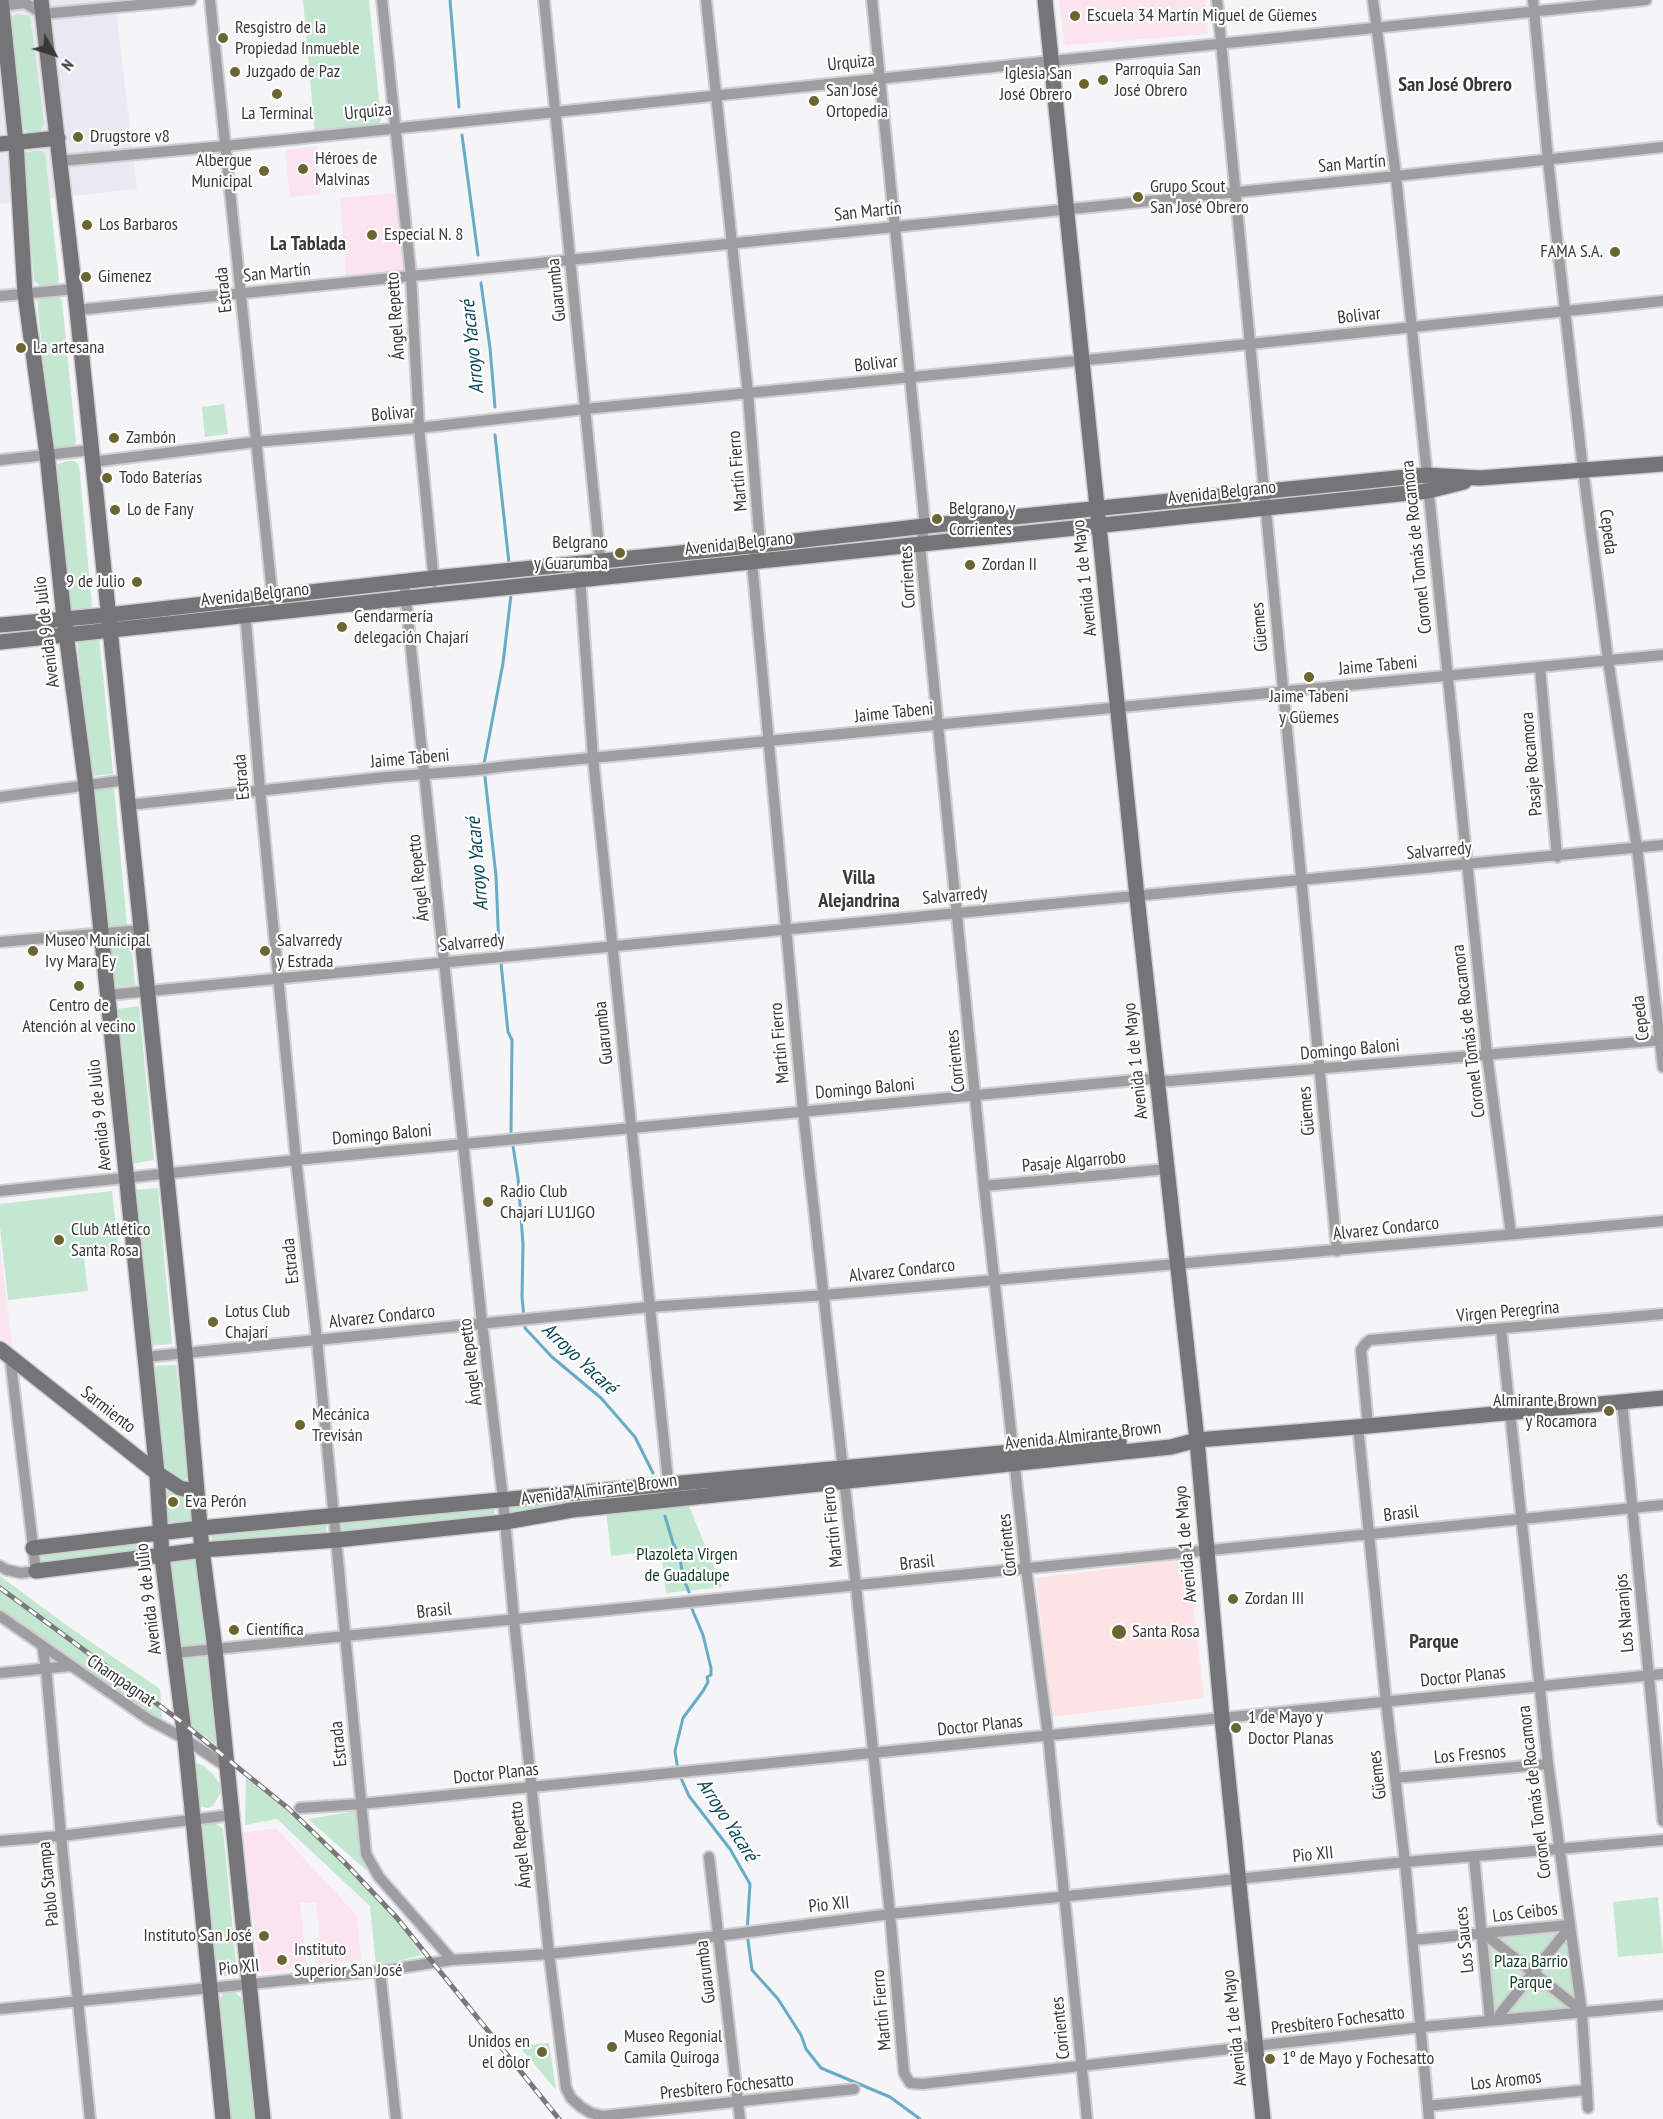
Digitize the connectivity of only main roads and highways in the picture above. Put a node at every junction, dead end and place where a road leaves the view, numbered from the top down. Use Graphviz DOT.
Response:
graph roads {
  1 [pos="1045,0"];
  2 [pos="1,4"];
  3 [pos="42,7"];
  4 [pos="58,138"];
  5 [pos="8,144"];
  6 [pos="1663,464"];
  7 [pos="1480,478"];
  8 [pos="1097,509"];
  9 [pos="1099,526"];
  10 [pos="64,618"];
  11 [pos="109,623"];
  12 [pos="0,625"];
  13 [pos="66,635"];
  14 [pos="0,642"];
  15 [pos="7,1358"];
  16 [pos="1663,1398"];
  17 [pos="1197,1440"];
  18 [pos="157,1473"];
  19 [pos="197,1492"];
  20 [pos="669,1492"];
  21 [pos="201,1528"];
  22 [pos="160,1533"];
  23 [pos="33,1548"];
  24 [pos="202,1550"];
  25 [pos="162,1557"];
  26 [pos="36,1571"];
  27 [pos="223,2119"];
  28 [pos="263,2119"];
  29 [pos="1263,2119"];
  1 -- 8 [label="main road, Avenida 1 de Mayo"];
  2 -- 5 [label="main road, Avenida 9 de Julio"];
  3 -- 4 [label="main road"];
  4 -- 5 [label="main road"];
  4 -- 11 [label="main road"];
  5 -- 10 [label="main road, Avenida 9 de Julio"];
  6 -- 7 [label="main road, Avenida Belgrano"];
  7 -- 8 [label="main road, Avenida Belgrano"];
  7 -- 9 [label="main road, Avenida Belgrano"];
  8 -- 9 [label="main road, Avenida 1 de Mayo"];
  8 -- 11 [label="main road, Avenida Belgrano"];
  9 -- 11 [label="main road, Avenida Belgrano"];
  9 -- 17 [label="main road, Avenida 1 de Mayo"];
  10 -- 11 [label="main road, Avenida Belgrano"];
  10 -- 12 [label="main road, Avenida Belgrano"];
  10 -- 13 [label="main road, Avenida 9 de Julio"];
  11 -- 13 [label="main road, Avenida Belgrano"];
  11 -- 19 [label="main road"];
  13 -- 14 [label="main road, Avenida Belgrano"];
  13 -- 18 [label="main road, Avenida 9 de Julio"];
  15 -- 18 [label="main road, Sarmiento"];
  16 -- 17 [label="main road, Avenida Almirante Brown"];
  17 -- 20 [label="main road, Avenida Almirante Brown"];
  17 -- 29 [label="main road, Avenida 1 de Mayo"];
  18 -- 19 [label="main road, Sarmiento"];
  18 -- 22 [label="main road, Avenida 9 de Julio"];
  19 -- 21 [label="main road"];
  20 -- 21 [label="main road, Avenida Almirante Brown"];
  20 -- 24 [label="main road, Avenida Almirante Brown"];
  21 -- 22 [label="main road, Avenida Almirante Brown"];
  21 -- 24 [label="main road"];
  22 -- 23 [label="main road, Avenida Almirante Brown"];
  22 -- 25 [label="main road, Avenida 9 de Julio"];
  24 -- 25 [label="main road, Avenida Almirante Brown"];
  24 -- 28 [label="main road"];
  25 -- 26 [label="main road, Avenida Almirante Brown"];
  25 -- 27 [label="main road, Avenida 9 de Julio"];
}
